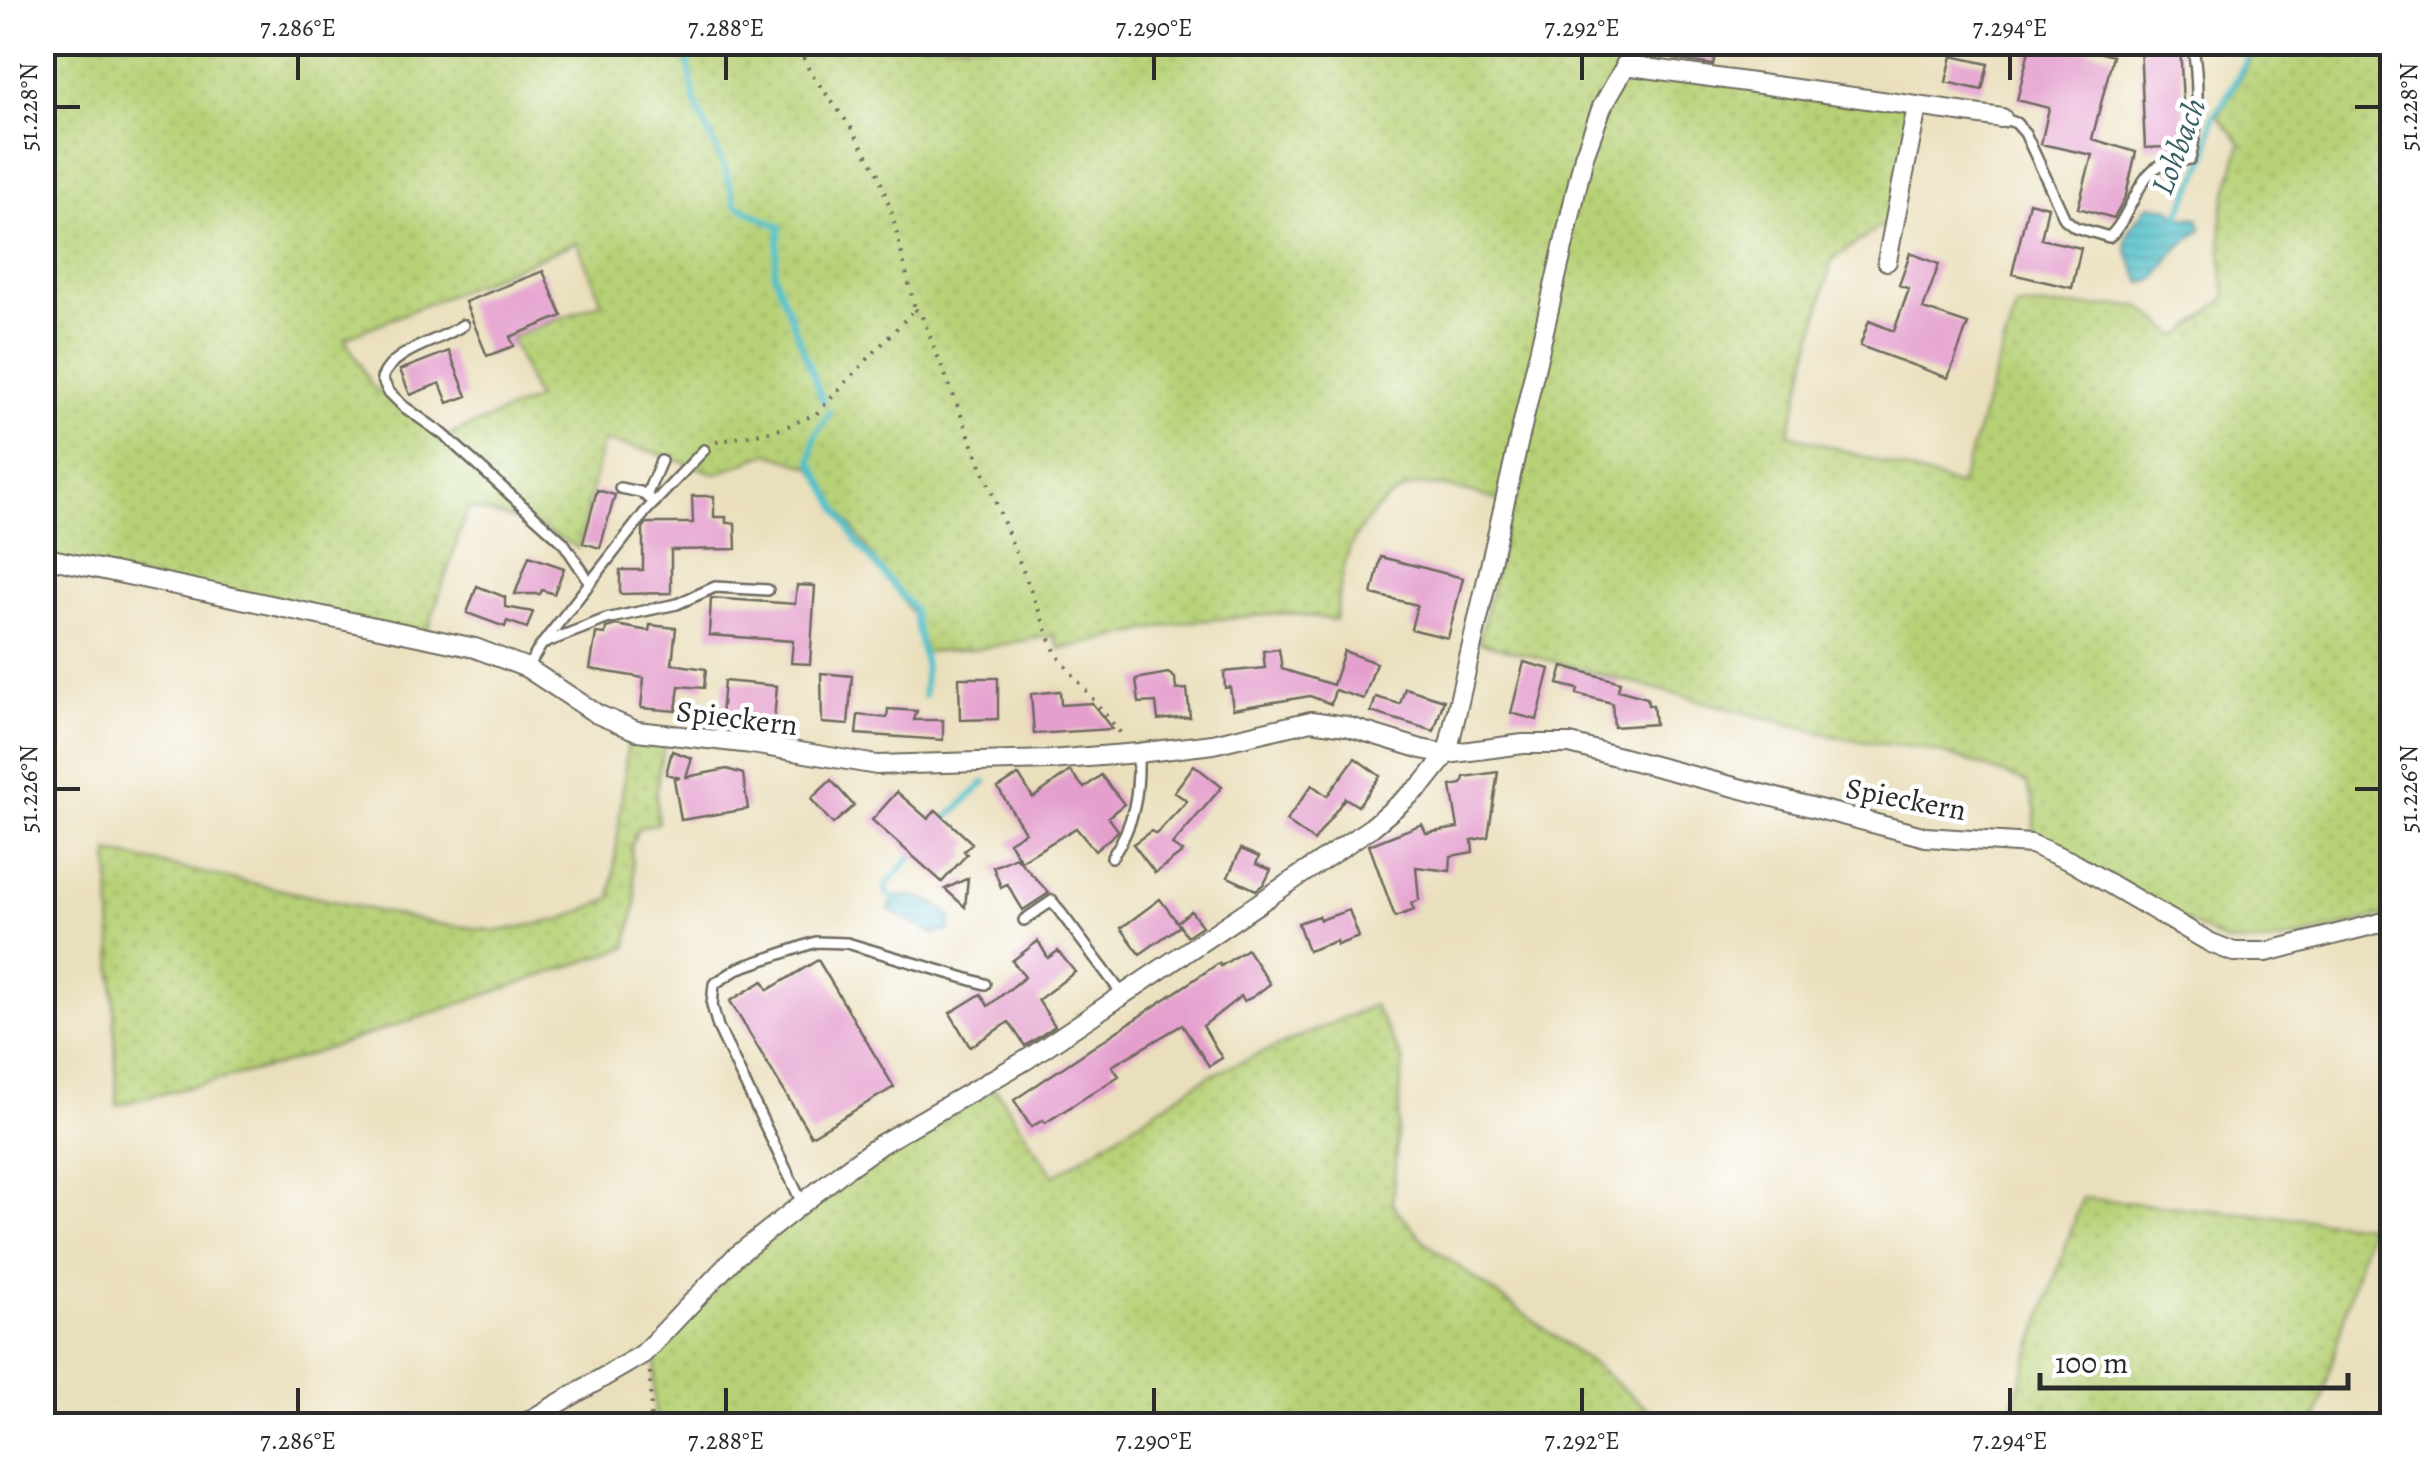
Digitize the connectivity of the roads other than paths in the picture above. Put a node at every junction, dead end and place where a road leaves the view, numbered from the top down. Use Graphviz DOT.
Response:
graph roads {
  1 [pos="1638,42"];
  2 [pos="2192,42"];
  3 [pos="1625,66"];
  4 [pos="1917,107"];
  5 [pos="2002,118"];
  6 [pos="1887,261"];
  7 [pos="463,325"];
  8 [pos="704,450"];
  9 [pos="661,461"];
  10 [pos="620,488"];
  11 [pos="650,499"];
  12 [pos="42,557"];
  13 [pos="589,581"];
  14 [pos="768,590"];
  15 [pos="542,644"];
  16 [pos="527,668"];
  17 [pos="1132,754"];
  18 [pos="1447,754"];
  19 [pos="1112,857"];
  20 [pos="1024,920"];
  21 [pos="2392,920"];
  22 [pos="985,984"];
  23 [pos="1124,995"];
  24 [pos="802,1203"];
  25 [pos="520,1426"];
  1 -- 3 [label="street"];
  2 -- 5 [label="lane"];
  3 -- 4 [label="street"];
  3 -- 18 [label="street"];
  4 -- 5 [label="street"];
  4 -- 6 [label="street"];
  7 -- 13 [label="lane"];
  8 -- 11 [label="lane"];
  9 -- 11 [label="lane"];
  10 -- 11 [label="lane"];
  11 -- 13 [label="lane"];
  12 -- 16 [label="street, Spieckern"];
  13 -- 15 [label="lane"];
  14 -- 15 [label="lane"];
  15 -- 16 [label="lane"];
  16 -- 17 [label="street, Spieckern"];
  17 -- 18 [label="street, Spieckern"];
  17 -- 19 [label="lane"];
  18 -- 21 [label="street, Spieckern"];
  18 -- 23 [label="street"];
  20 -- 23 [label="lane"];
  22 -- 24 [label="lane"];
  23 -- 24 [label="street"];
  24 -- 25 [label="street"];
}
